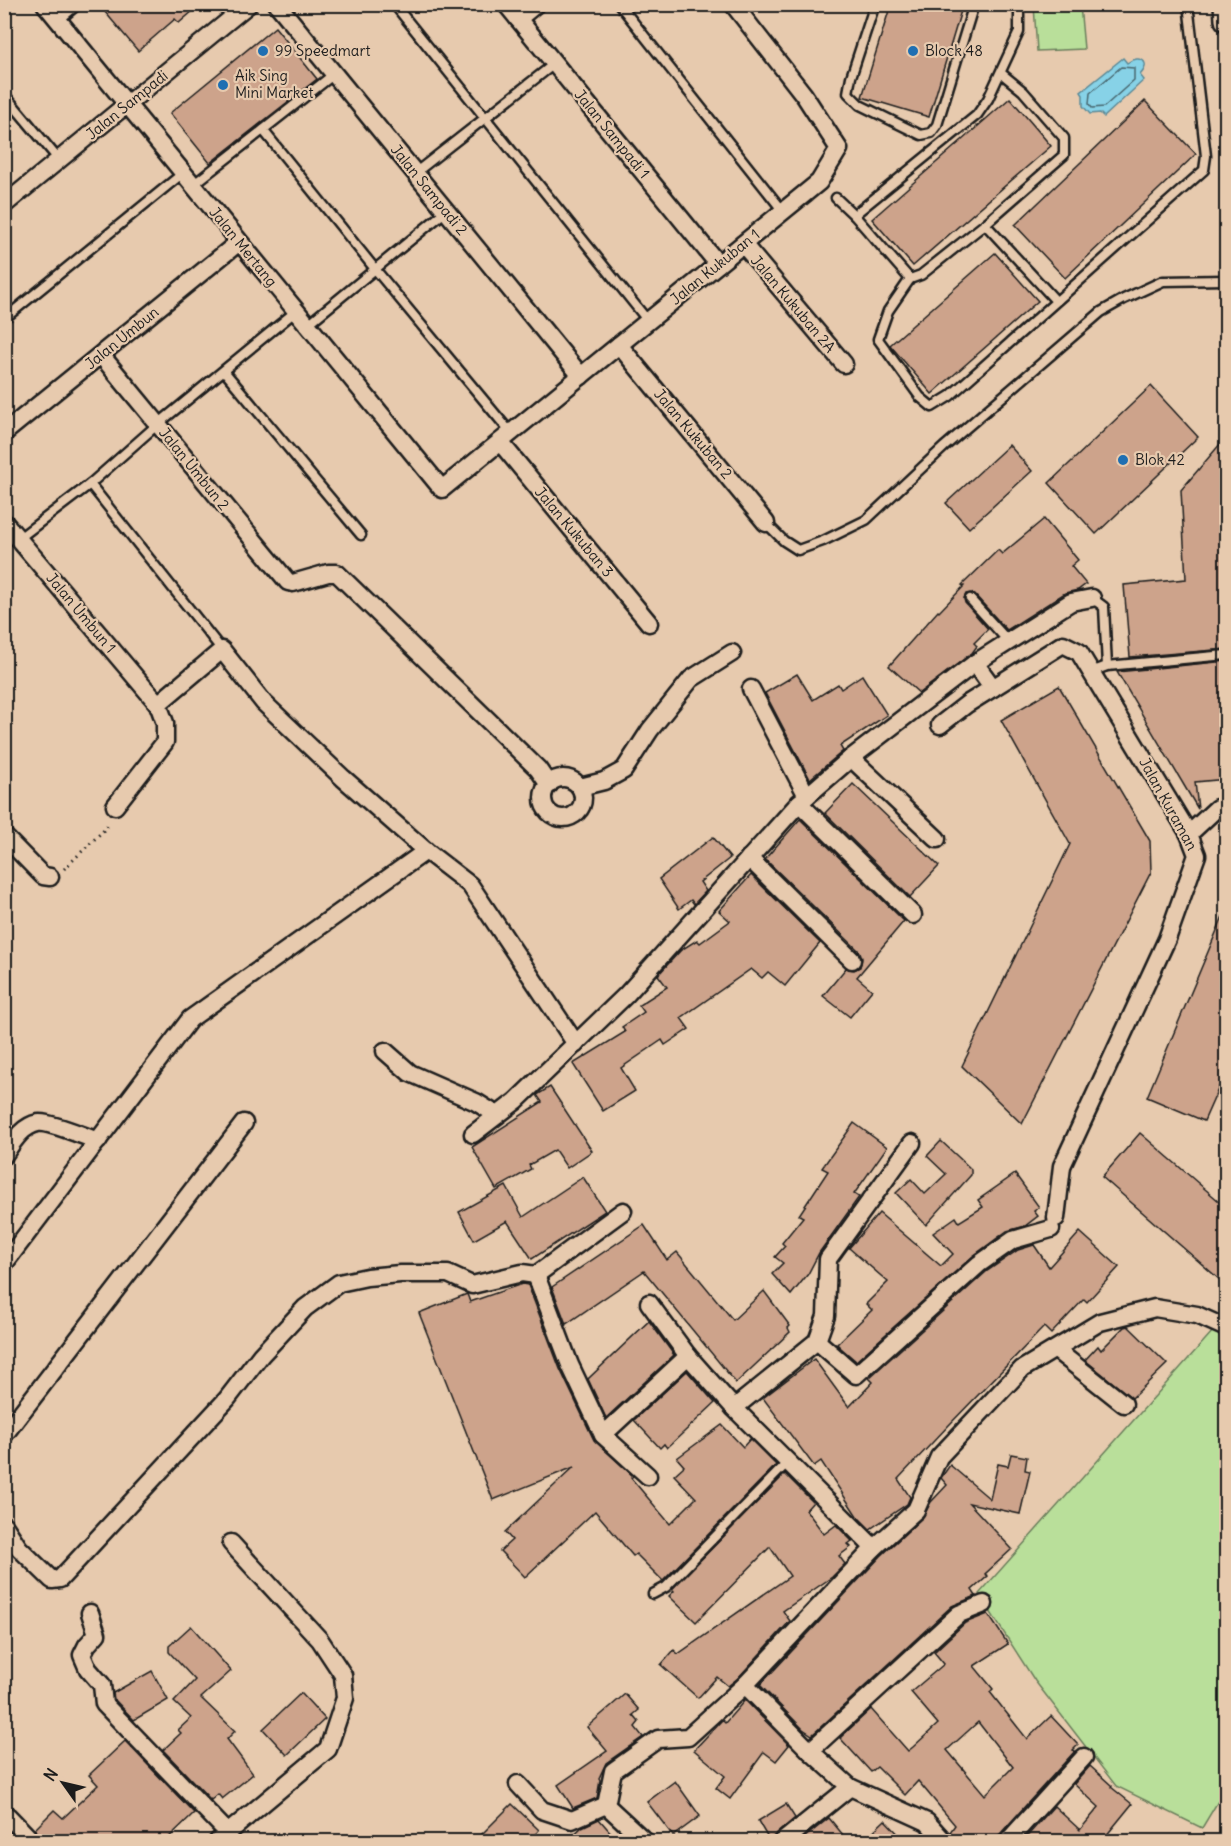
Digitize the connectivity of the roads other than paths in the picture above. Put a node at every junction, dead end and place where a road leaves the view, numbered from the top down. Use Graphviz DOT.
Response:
graph roads {
  1 [pos="45,4"];
  2 [pos="78,4"];
  3 [pos="249,4"];
  4 [pos="277,4"];
  5 [pos="394,4"];
  6 [pos="506,4"];
  7 [pos="536,4"];
  8 [pos="619,4"];
  9 [pos="733,4"];
  10 [pos="875,4"];
  11 [pos="974,4"];
  12 [pos="1019,4"];
  13 [pos="1188,4"];
  14 [pos="1225,4"];
  15 [pos="518,19"];
  16 [pos="58,21"];
  17 [pos="1227,21"];
  18 [pos="554,64"];
  19 [pos="1001,73"];
  20 [pos="334,74"];
  21 [pos="4,94"];
  22 [pos="127,104"];
  23 [pos="485,118"];
  24 [pos="263,129"];
  25 [pos="59,160"];
  26 [pos="416,173"];
  27 [pos="188,179"];
  28 [pos="836,198"];
  29 [pos="4,205"];
  30 [pos="447,211"];
  31 [pos="783,211"];
  32 [pos="854,215"];
  33 [pos="985,224"];
  34 [pos="239,242"];
  35 [pos="742,244"];
  36 [pos="718,264"];
  37 [pos="375,269"];
  38 [pos="910,279"];
  39 [pos="1227,280"];
  40 [pos="1056,301"];
  41 [pos="301,318"];
  42 [pos="4,319"];
  43 [pos="648,321"];
  44 [pos="619,345"];
  45 [pos="101,355"];
  46 [pos="844,364"];
  47 [pos="224,371"];
  48 [pos="581,376"];
  49 [pos="158,424"];
  50 [pos="7,426"];
  51 [pos="506,438"];
  52 [pos="90,484"];
  53 [pos="442,489"];
  54 [pos="4,522"];
  55 [pos="766,523"];
  56 [pos="361,535"];
  57 [pos="18,539"];
  58 [pos="1092,598"];
  59 [pos="970,599"];
  60 [pos="649,622"];
  61 [pos="1008,640"];
  62 [pos="222,650"];
  63 [pos="732,653"];
  64 [pos="1227,655"];
  65 [pos="975,663"];
  66 [pos="1107,666"];
  67 [pos="1091,672"];
  68 [pos="993,688"];
  69 [pos="751,689"];
  70 [pos="158,704"];
  71 [pos="940,725"];
  72 [pos="851,758"];
  73 [pos="549,784"];
  74 [pos="580,787"];
  75 [pos="803,799"];
  76 [pos="115,806"];
  77 [pos="1227,807"];
  78 [pos="1189,834"];
  79 [pos="4,836"];
  80 [pos="937,839"];
  81 [pos="426,851"];
  82 [pos="749,858"];
  83 [pos="50,877"];
  84 [pos="913,915"];
  85 [pos="852,960"];
  86 [pos="576,1044"];
  87 [pos="385,1051"];
  88 [pos="497,1115"];
  89 [pos="244,1122"];
  90 [pos="473,1134"];
  91 [pos="98,1141"];
  92 [pos="912,1143"];
  93 [pos="4,1155"];
  94 [pos="623,1210"];
  95 [pos="4,1264"];
  96 [pos="536,1275"];
  97 [pos="649,1303"];
  98 [pos="1227,1328"];
  99 [pos="817,1341"];
  100 [pos="1056,1350"];
  101 [pos="688,1356"];
  102 [pos="1124,1404"];
  103 [pos="734,1408"];
  104 [pos="4,1435"];
  105 [pos="603,1435"];
  106 [pos="788,1462"];
  107 [pos="648,1476"];
  108 [pos="4,1525"];
  109 [pos="231,1544"];
  110 [pos="874,1548"];
  111 [pos="653,1594"];
  112 [pos="984,1604"];
  113 [pos="90,1613"];
  114 [pos="745,1686"];
  115 [pos="810,1751"];
  116 [pos="1084,1757"];
  117 [pos="518,1784"];
  118 [pos="850,1787"];
  119 [pos="606,1805"];
  120 [pos="4,1817"];
  121 [pos="222,1838"];
  122 [pos="33,1842"];
  123 [pos="646,1842"];
  124 [pos="782,1842"];
  125 [pos="945,1842"];
  126 [pos="1007,1842"];
  1 -- 16 [label="street, Jalan Mertang"];
  2 -- 16 [label="lane"];
  3 -- 22 [label="street, Jalan Sampadi"];
  4 -- 20 [label="street, Jalan Sampadi 2"];
  5 -- 23 [label="lane"];
  6 -- 15 [label="street, Jalan Sampadi 1"];
  7 -- 15 [label="street"];
  8 -- 31 [label="lane"];
  9 -- 31 [label="street, Jalan Kukuban 1"];
  10 -- 11 [label="lane"];
  12 -- 19 [label="lane"];
  13 -- 40 [label="lane"];
  14 -- 17 [label="street"];
  15 -- 18 [label="street, Jalan Sampadi 1"];
  16 -- 22 [label="street, Jalan Mertang"];
  18 -- 23 [label="lane"];
  18 -- 36 [label="street, Jalan Sampadi 1"];
  19 -- 32 [label="lane"];
  19 -- 33 [label="lane"];
  20 -- 24 [label="lane"];
  20 -- 26 [label="street, Jalan Sampadi 2"];
  21 -- 25 [label="lane"];
  22 -- 25 [label="street, Jalan Sampadi"];
  22 -- 27 [label="street, Jalan Mertang"];
  23 -- 26 [label="lane"];
  23 -- 43 [label="lane"];
  24 -- 27 [label="lane"];
  24 -- 37 [label="lane"];
  25 -- 29 [label="street, Jalan Sampadi"];
  26 -- 30 [label="street, Jalan Sampadi 2"];
  27 -- 34 [label="street, Jalan Mertang"];
  27 -- 42 [label="lane"];
  28 -- 32 [label="lane"];
  30 -- 37 [label="lane"];
  30 -- 48 [label="street, Jalan Sampadi 2"];
  31 -- 35 [label="street, Jalan Kukuban 1"];
  32 -- 38 [label="lane"];
  33 -- 38 [label="lane"];
  33 -- 40 [label="lane"];
  34 -- 41 [label="street, Jalan Mertang"];
  34 -- 45 [label="street, Jalan Umbun"];
  35 -- 36 [label="street, Jalan Kukuban 1"];
  35 -- 46 [label="street, Jalan Kukuban 2A"];
  36 -- 43 [label="street, Jalan Kukuban 1"];
  37 -- 41 [label="lane"];
  37 -- 51 [label="lane"];
  38 -- 40 [label="lane"];
  39 -- 55 [label="lane"];
  41 -- 47 [label="lane"];
  41 -- 53 [label="street, Jalan Mertang"];
  43 -- 44 [label="street, Jalan Kukuban 1"];
  44 -- 48 [label="street, Jalan Kukuban 1"];
  44 -- 55 [label="street, Jalan Kukuban 2"];
  45 -- 49 [label="street, Jalan Umbun 2"];
  45 -- 50 [label="street, Jalan Umbun"];
  47 -- 49 [label="lane"];
  47 -- 56 [label="lane"];
  48 -- 51 [label="street, Jalan Kukuban 1"];
  49 -- 52 [label="lane"];
  49 -- 73 [label="street, Jalan Umbun 2"];
  51 -- 53 [label="street, Jalan Kukuban 1"];
  51 -- 60 [label="street, Jalan Kukuban 3"];
  52 -- 57 [label="lane"];
  52 -- 62 [label="lane"];
  54 -- 57 [label="street, Jalan Umbun 1"];
  57 -- 70 [label="street, Jalan Umbun 1"];
  58 -- 61 [label="street"];
  58 -- 66 [label="lane"];
  59 -- 61 [label="lane"];
  61 -- 65 [label="street"];
  62 -- 70 [label="street"];
  62 -- 81 [label="street"];
  63 -- 74 [label="street"];
  64 -- 66 [label="lane"];
  65 -- 68 [label="street"];
  65 -- 72 [label="street"];
  66 -- 67 [label="lane"];
  67 -- 68 [label="street, Jalan Kuraman"];
  67 -- 78 [label="street, Jalan Kuraman"];
  68 -- 71 [label="street, Jalan Kuraman"];
  69 -- 75 [label="street"];
  70 -- 76 [label="street"];
  72 -- 75 [label="street"];
  72 -- 80 [label="street"];
  73 -- 74 [label="street"];
  73 -- 74 [label="street"];
  75 -- 82 [label="street"];
  75 -- 84 [label="street"];
  77 -- 78 [label="street"];
  78 -- 99 [label="street, Jalan Kuraman"];
  79 -- 83 [label="street"];
  81 -- 86 [label="street"];
  81 -- 91 [label="street"];
  82 -- 85 [label="street"];
  82 -- 86 [label="street"];
  86 -- 88 [label="street"];
  87 -- 88 [label="street"];
  88 -- 90 [label="street"];
  89 -- 104 [label="street"];
  91 -- 93 [label="street"];
  91 -- 95 [label="street"];
  92 -- 99 [label="street"];
  94 -- 96 [label="street"];
  96 -- 105 [label="street"];
  96 -- 108 [label="street"];
  97 -- 101 [label="street"];
  98 -- 100 [label="street"];
  99 -- 103 [label="street"];
  100 -- 102 [label="street"];
  100 -- 110 [label="street"];
  101 -- 103 [label="street"];
  101 -- 105 [label="street"];
  103 -- 106 [label="street"];
  105 -- 107 [label="street"];
  106 -- 110 [label="street"];
  106 -- 111 [label="lane"];
  109 -- 121 [label="street"];
  110 -- 114 [label="street"];
  112 -- 115 [label="street"];
  113 -- 121 [label="street"];
  114 -- 115 [label="street"];
  114 -- 119 [label="street"];
  115 -- 118 [label="street"];
  116 -- 126 [label="street"];
  117 -- 119 [label="street"];
  118 -- 124 [label="street"];
  118 -- 125 [label="street"];
  119 -- 123 [label="street"];
  120 -- 122 [label="street"];
}
